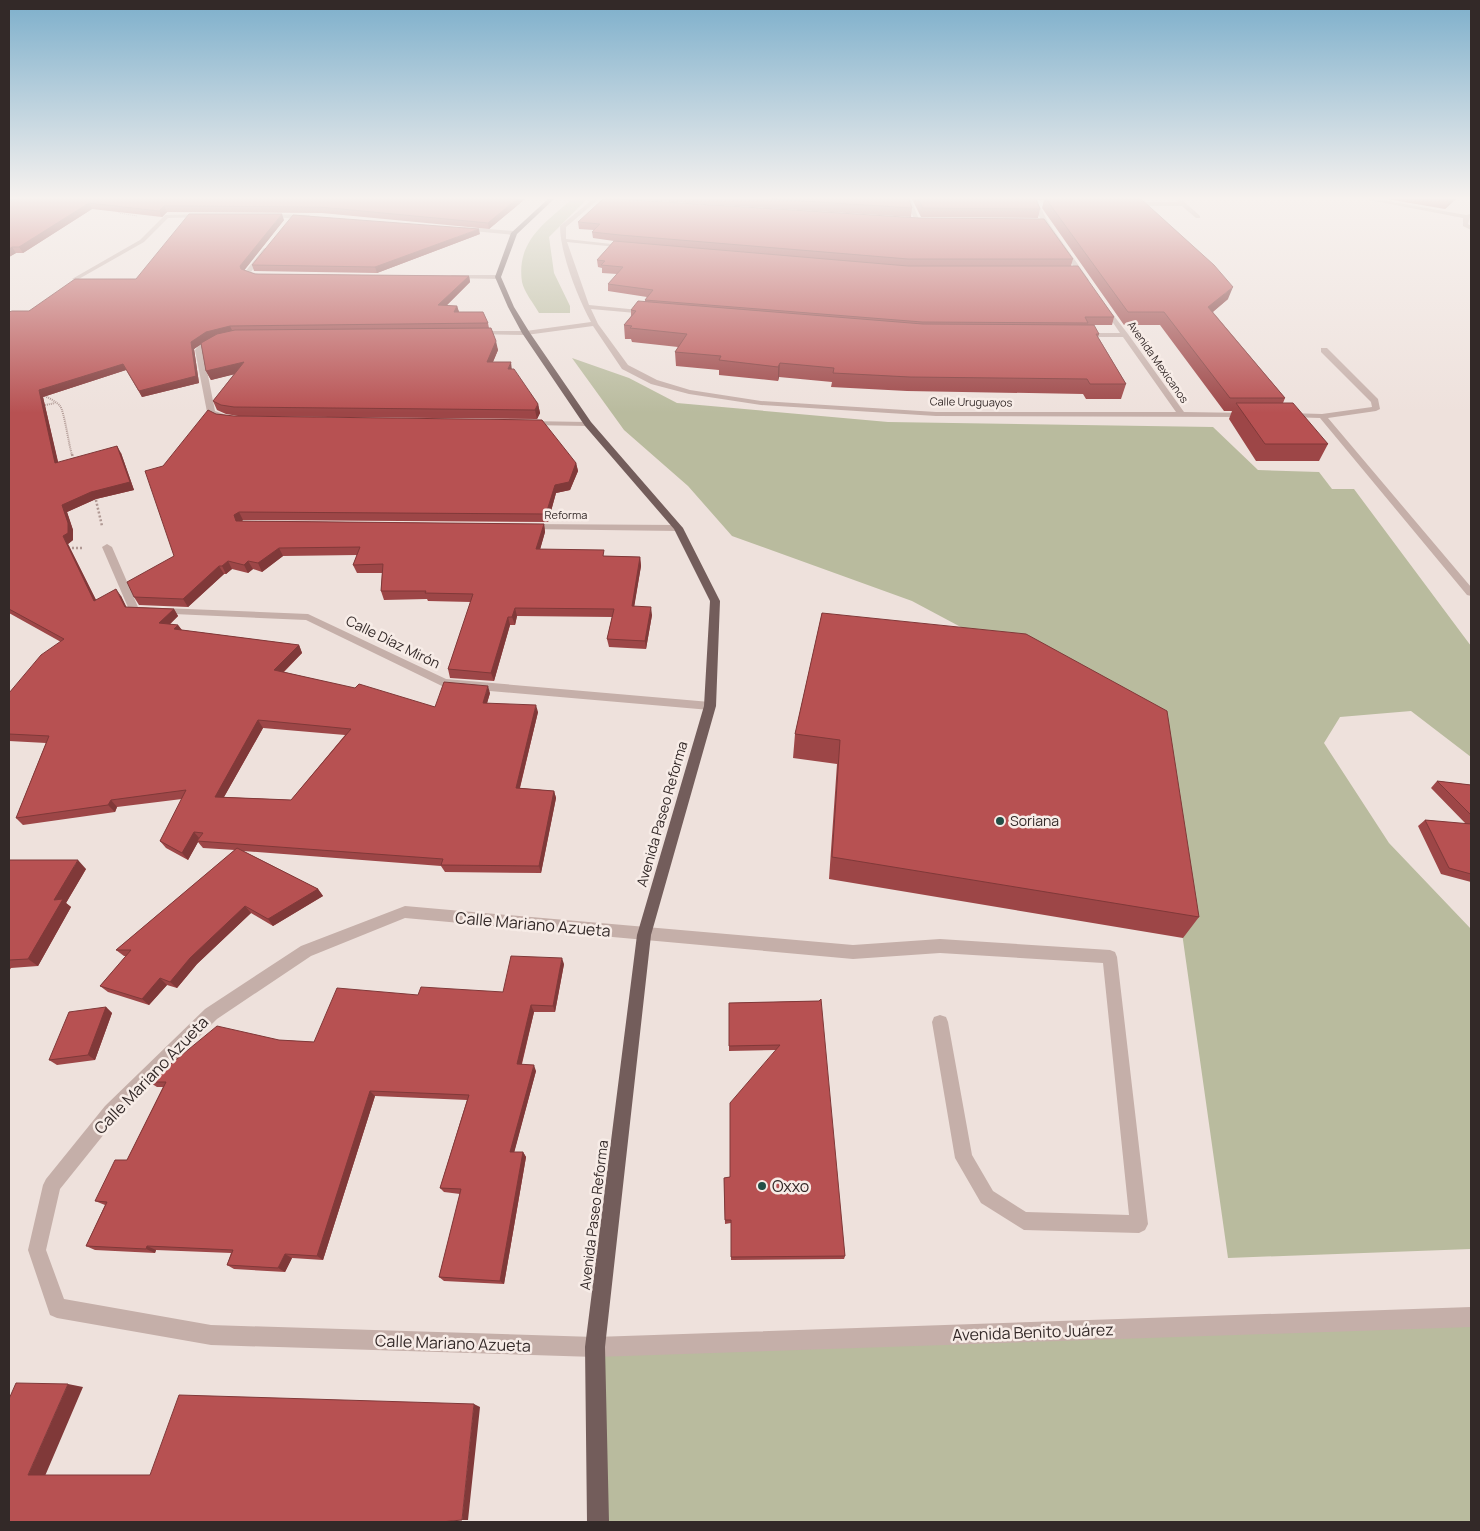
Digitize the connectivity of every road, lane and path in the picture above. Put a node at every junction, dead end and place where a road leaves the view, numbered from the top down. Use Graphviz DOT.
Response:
graph roads {
  1 [pos="89,270"];
  2 [pos="249,270"];
  3 [pos="500,270"];
  4 [pos="573,270"];
  5 [pos="1079,270"];
  6 [pos="267,276"];
  7 [pos="441,277"];
  8 [pos="498,277"];
  9 [pos="74,279"];
  10 [pos="1091,287"];
  11 [pos="1096,295"];
  12 [pos="586,307"];
  13 [pos="655,313"];
  14 [pos="595,324"];
  15 [pos="467,333"];
  16 [pos="526,333"];
  17 [pos="1077,335"];
  18 [pos="1126,335"];
  19 [pos="222,338"];
  20 [pos="1324,350"];
  21 [pos="43,394"];
  22 [pos="55,403"];
  23 [pos="37,407"];
  24 [pos="1181,414"];
  25 [pos="1256,415"];
  26 [pos="1275,415"];
  27 [pos="1322,416"];
  28 [pos="238,420"];
  29 [pos="520,423"];
  30 [pos="588,424"];
  31 [pos="76,469"];
  32 [pos="95,494"];
  33 [pos="520,527"];
  34 [pos="678,528"];
  35 [pos="107,547"];
  36 [pos="61,548"];
  37 [pos="1471,593"];
  38 [pos="710,706"];
  39 [pos="644,935"];
  40 [pos="940,1022"];
  41 [pos="1471,1317"];
  42 [pos="595,1347"];
  43 [pos="598,1522"];
  1 -- 9 [label="street"];
  2 -- 6 [label="street"];
  3 -- 8 [label="main road"];
  4 -- 12 [label="street"];
  5 -- 10 [label="street"];
  7 -- 8 [label="street"];
  8 -- 16 [label="main road, Avenida Paseo Reforma"];
  11 -- 18 [label="street, Avenida Mexicanos"];
  12 -- 13 [label="street"];
  12 -- 14 [label="street"];
  14 -- 16 [label="street"];
  14 -- 24 [label="street, Calle Uruguayos"];
  15 -- 16 [label="street"];
  16 -- 30 [label="main road, Avenida Paseo Reforma"];
  17 -- 18 [label="street"];
  18 -- 24 [label="street, Avenida Mexicanos"];
  19 -- 28 [label="street"];
  20 -- 27 [label="street"];
  21 -- 22 [label="path"];
  22 -- 23 [label="path"];
  22 -- 31 [label="path"];
  24 -- 25 [label="street, Calle Uruguayos"];
  26 -- 27 [label="street"];
  27 -- 37 [label="street"];
  29 -- 30 [label="street"];
  30 -- 34 [label="main road, Avenida Paseo Reforma"];
  32 -- 35 [label="path"];
  33 -- 34 [label="street, Reforma"];
  34 -- 38 [label="main road, Avenida Paseo Reforma"];
  35 -- 36 [label="path"];
  35 -- 38 [label="street, Calle Díaz Mirón"];
  38 -- 39 [label="main road, Avenida Paseo Reforma"];
  39 -- 40 [label="street"];
  39 -- 42 [label="main road, Avenida Paseo Reforma"];
  39 -- 42 [label="street, Calle Mariano Azueta"];
  41 -- 42 [label="street, Avenida Benito Juárez"];
  42 -- 43 [label="main road, Avenida Paseo Reforma"];
}
